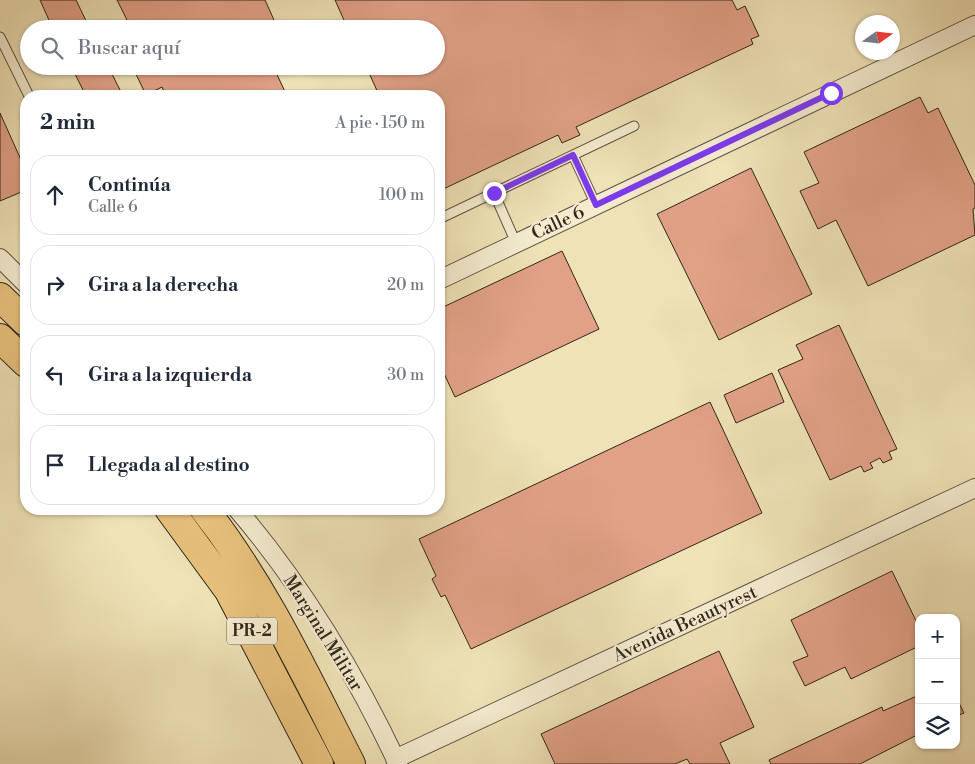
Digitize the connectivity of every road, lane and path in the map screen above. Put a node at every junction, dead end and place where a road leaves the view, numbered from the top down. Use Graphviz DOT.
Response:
graph roads {
  1 [pos="975,25"];
  2 [pos="0,37"];
  3 [pos="26,90"];
  4 [pos="634,126"];
  5 [pos="573,155"];
  6 [pos="494,193"];
  7 [pos="596,205"];
  8 [pos="445,216"];
  9 [pos="516,243"];
  10 [pos="0,258"];
  11 [pos="445,277"];
  12 [pos="20,278"];
  13 [pos="0,297"];
  14 [pos="20,316"];
  15 [pos="0,338"];
  16 [pos="20,357"];
  17 [pos="975,488"];
  18 [pos="173,515"];
  19 [pos="208,515"];
  20 [pos="242,515"];
  21 [pos="397,762"];
  22 [pos="319,764"];
  23 [pos="351,764"];
  1 -- 7 [label="street, Calle 6"];
  2 -- 3 [label="lane"];
  4 -- 5 [label="lane"];
  5 -- 6 [label="lane"];
  5 -- 7 [label="lane"];
  6 -- 8 [label="lane"];
  6 -- 9 [label="lane"];
  7 -- 9 [label="street, Calle 6"];
  9 -- 11 [label="street, Calle 6"];
  10 -- 12 [label="street"];
  13 -- 14 [label="main road"];
  15 -- 16 [label="main road"];
  17 -- 21 [label="street, Avenida Beautyrest"];
  18 -- 22 [label="main road, PR-2"];
  19 -- 23 [label="main road, PR-2"];
  20 -- 21 [label="street, Marginal Militar"];
}
